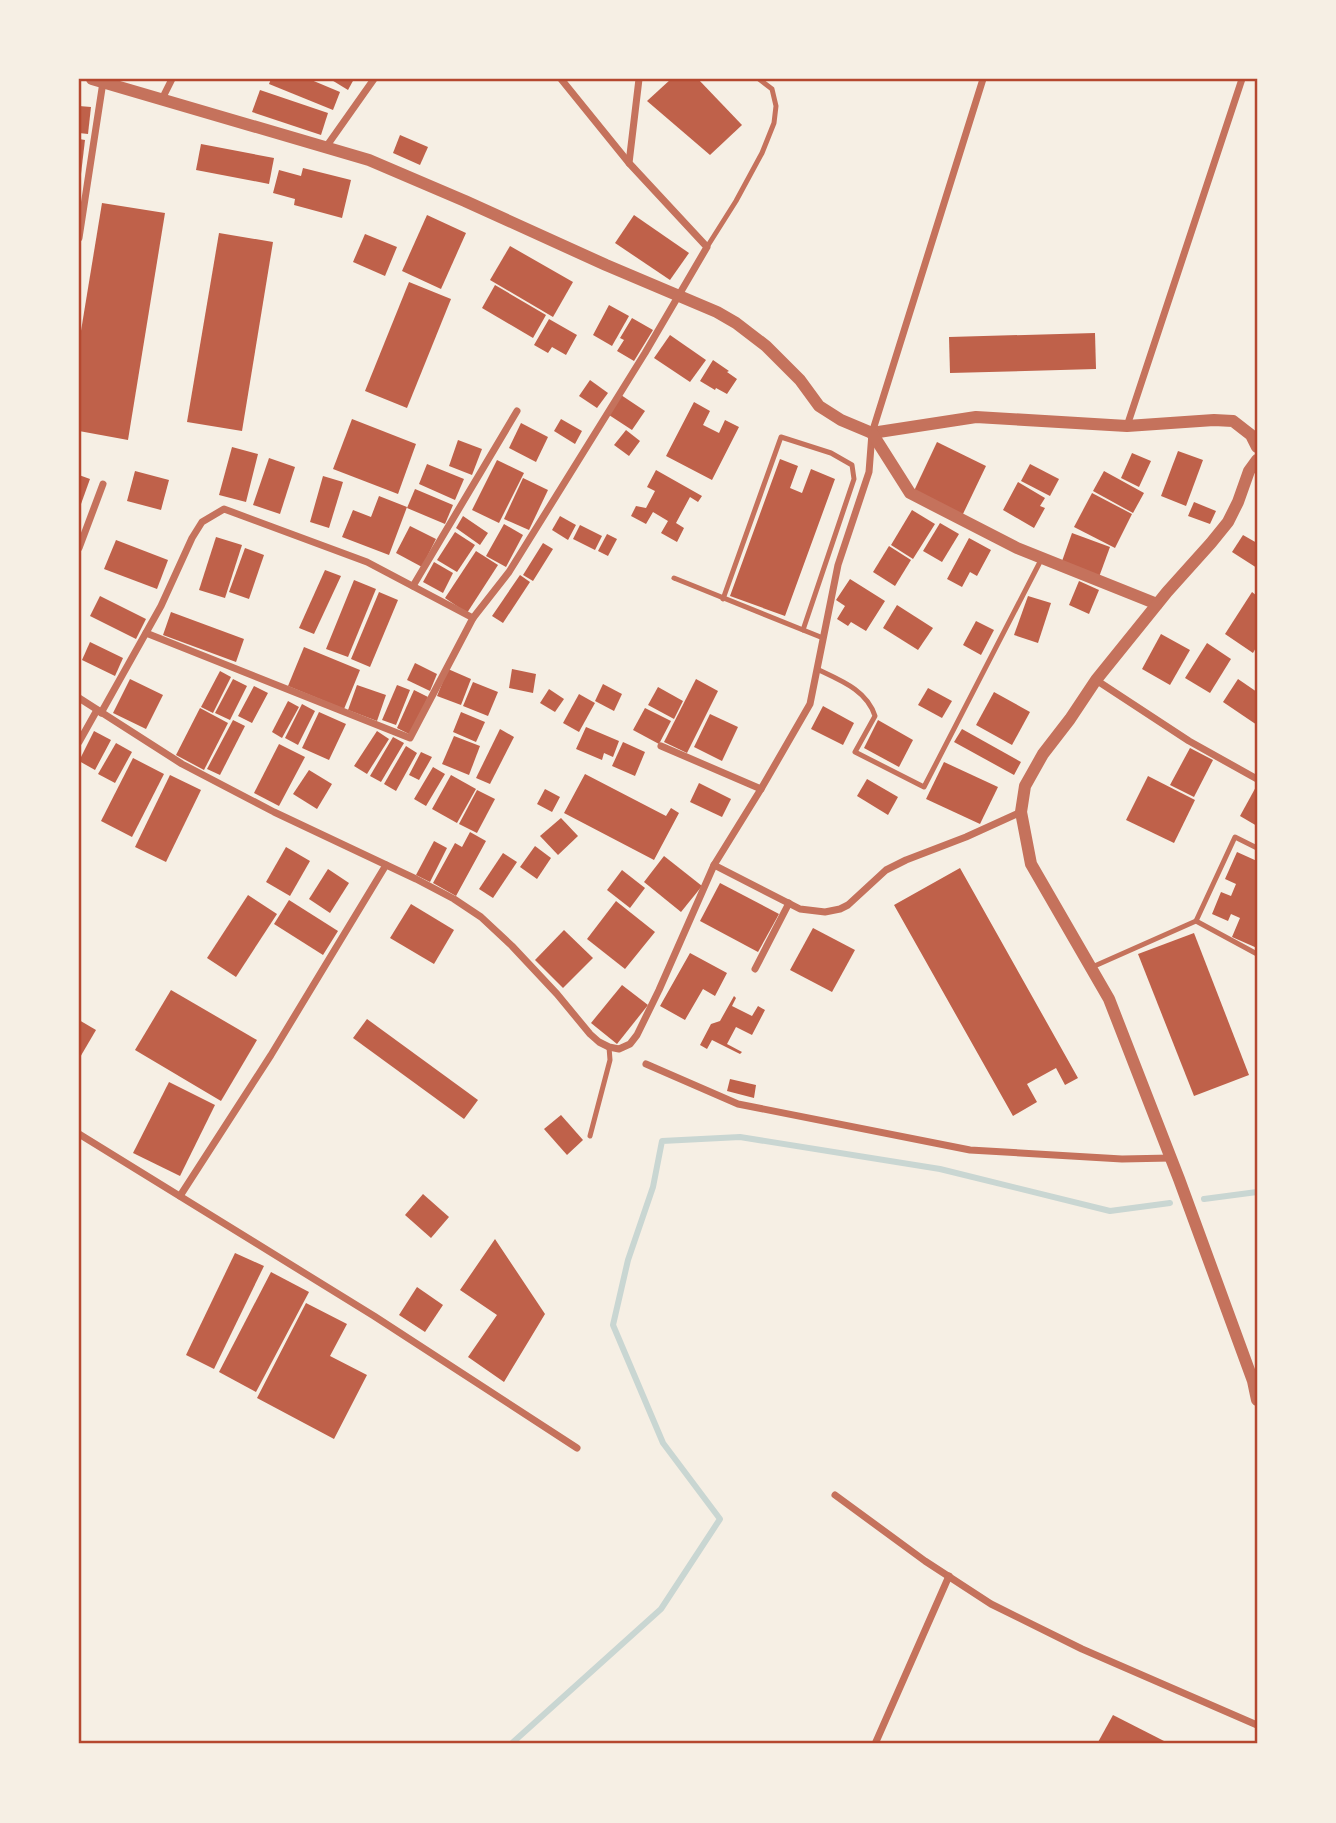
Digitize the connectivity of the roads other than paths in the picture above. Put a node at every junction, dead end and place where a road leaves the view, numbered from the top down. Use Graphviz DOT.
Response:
graph roads {
  1 [pos="172,79"];
  2 [pos="374,79"];
  3 [pos="561,79"];
  4 [pos="639,79"];
  5 [pos="759,79"];
  6 [pos="983,79"];
  7 [pos="1242,79"];
  8 [pos="98,80"];
  9 [pos="162,99"];
  10 [pos="326,147"];
  11 [pos="629,163"];
  12 [pos="79,238"];
  13 [pos="707,247"];
  14 [pos="678,296"];
  15 [pos="517,411"];
  16 [pos="1127,426"];
  17 [pos="872,433"];
  18 [pos="1257,447"];
  19 [pos="1257,460"];
  20 [pos="1253,475"];
  21 [pos="103,484"];
  22 [pos="79,548"];
  23 [pos="1042,558"];
  24 [pos="674,578"];
  25 [pos="413,586"];
  26 [pos="723,598"];
  27 [pos="1157,604"];
  28 [pos="473,618"];
  29 [pos="803,630"];
  30 [pos="146,633"];
  31 [pos="824,638"];
  32 [pos="817,669"];
  33 [pos="1096,680"];
  34 [pos="79,698"];
  35 [pos="99,712"];
  36 [pos="79,742"];
  37 [pos="660,746"];
  38 [pos="1257,779"];
  39 [pos="761,789"];
  40 [pos="1021,813"];
  41 [pos="1257,848"];
  42 [pos="386,865"];
  43 [pos="714,865"];
  44 [pos="789,903"];
  45 [pos="1196,921"];
  46 [pos="1257,954"];
  47 [pos="1090,968"];
  48 [pos="755,969"];
  49 [pos="609,1047"];
  50 [pos="646,1064"];
  51 [pos="79,1135"];
  52 [pos="590,1136"];
  53 [pos="1171,1158"];
  54 [pos="180,1196"];
  55 [pos="1257,1400"];
  56 [pos="577,1448"];
  57 [pos="835,1495"];
  58 [pos="949,1576"];
  59 [pos="1257,1725"];
  60 [pos="875,1744"];
  1 -- 9 [label="street"];
  2 -- 10 [label="street"];
  3 -- 11 [label="street"];
  4 -- 11 [label="street"];
  5 -- 13 [label="lane"];
  6 -- 17 [label="street"];
  7 -- 16 [label="street"];
  8 -- 9 [label="street"];
  8 -- 12 [label="street"];
  9 -- 10 [label="street"];
  10 -- 14 [label="street"];
  11 -- 13 [label="street"];
  13 -- 14 [label="street"];
  14 -- 17 [label="street"];
  14 -- 28 [label="street"];
  15 -- 25 [label="street"];
  16 -- 17 [label="street"];
  16 -- 18 [label="street"];
  17 -- 23 [label="street"];
  17 -- 31 [label="street"];
  19 -- 20 [label="street"];
  20 -- 27 [label="street"];
  21 -- 22 [label="street"];
  23 -- 27 [label="street"];
  23 -- 32 [label="lane"];
  24 -- 26 [label="lane"];
  25 -- 28 [label="street"];
  25 -- 30 [label="street"];
  26 -- 29 [label="lane"];
  26 -- 29 [label="lane"];
  27 -- 33 [label="street"];
  28 -- 30 [label="street"];
  29 -- 31 [label="lane"];
  30 -- 35 [label="street"];
  31 -- 32 [label="street"];
  32 -- 39 [label="street"];
  33 -- 38 [label="street"];
  33 -- 40 [label="street"];
  34 -- 35 [label="street"];
  35 -- 36 [label="street"];
  35 -- 42 [label="street"];
  37 -- 39 [label="street"];
  39 -- 43 [label="street"];
  40 -- 44 [label="street"];
  40 -- 47 [label="street"];
  41 -- 45 [label="lane"];
  42 -- 49 [label="street"];
  42 -- 54 [label="street"];
  43 -- 44 [label="street"];
  43 -- 49 [label="street"];
  44 -- 48 [label="street"];
  45 -- 46 [label="lane"];
  45 -- 47 [label="lane"];
  47 -- 53 [label="street"];
  49 -- 52 [label="lane"];
  50 -- 53 [label="street"];
  51 -- 54 [label="street"];
  53 -- 55 [label="street"];
  54 -- 56 [label="street"];
  57 -- 58 [label="street"];
  58 -- 59 [label="street"];
  58 -- 60 [label="street"];
}
